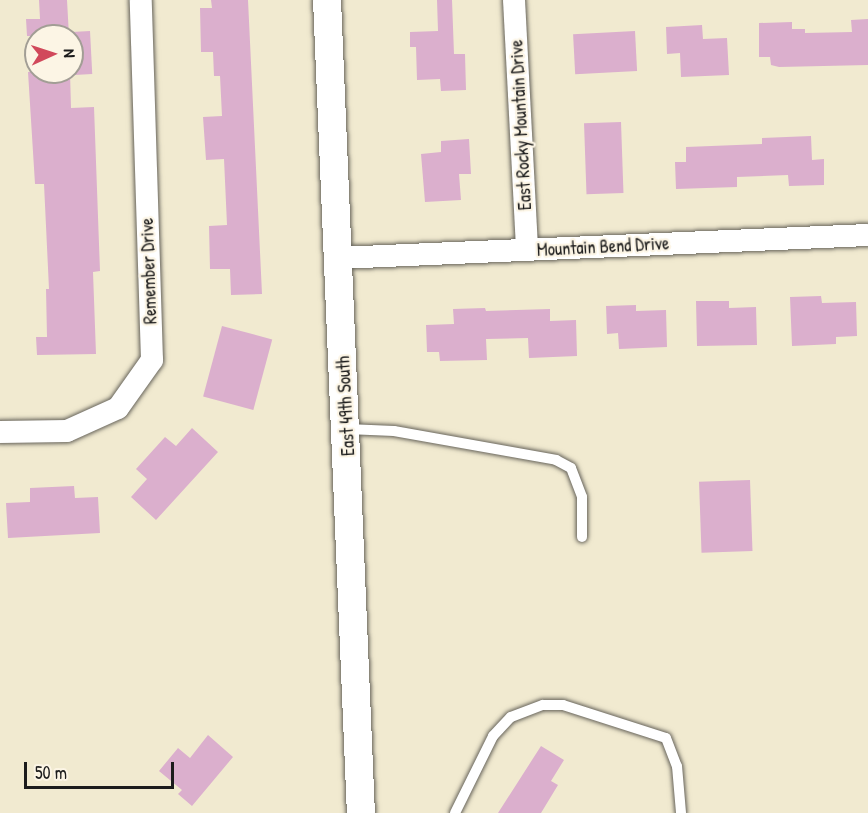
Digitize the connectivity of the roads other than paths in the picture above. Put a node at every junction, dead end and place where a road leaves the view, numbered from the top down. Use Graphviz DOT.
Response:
graph roads {
  1 [pos="141,0"];
  2 [pos="327,0"];
  3 [pos="514,0"];
  4 [pos="868,235"];
  5 [pos="527,250"];
  6 [pos="339,258"];
  7 [pos="346,429"];
  8 [pos="0,432"];
  9 [pos="582,537"];
  10 [pos="361,813"];
  11 [pos="455,813"];
  12 [pos="681,813"];
  1 -- 8 [label="street, Remember Drive"];
  2 -- 6 [label="street, East 49th South"];
  3 -- 5 [label="street, East Rocky Mountain Drive"];
  4 -- 5 [label="street, Mountain Bend Drive"];
  5 -- 6 [label="street, Mountain Bend Drive"];
  6 -- 7 [label="street, East 49th South"];
  7 -- 9 [label="lane"];
  7 -- 10 [label="street, East 49th South"];
  11 -- 12 [label="lane"];
}
